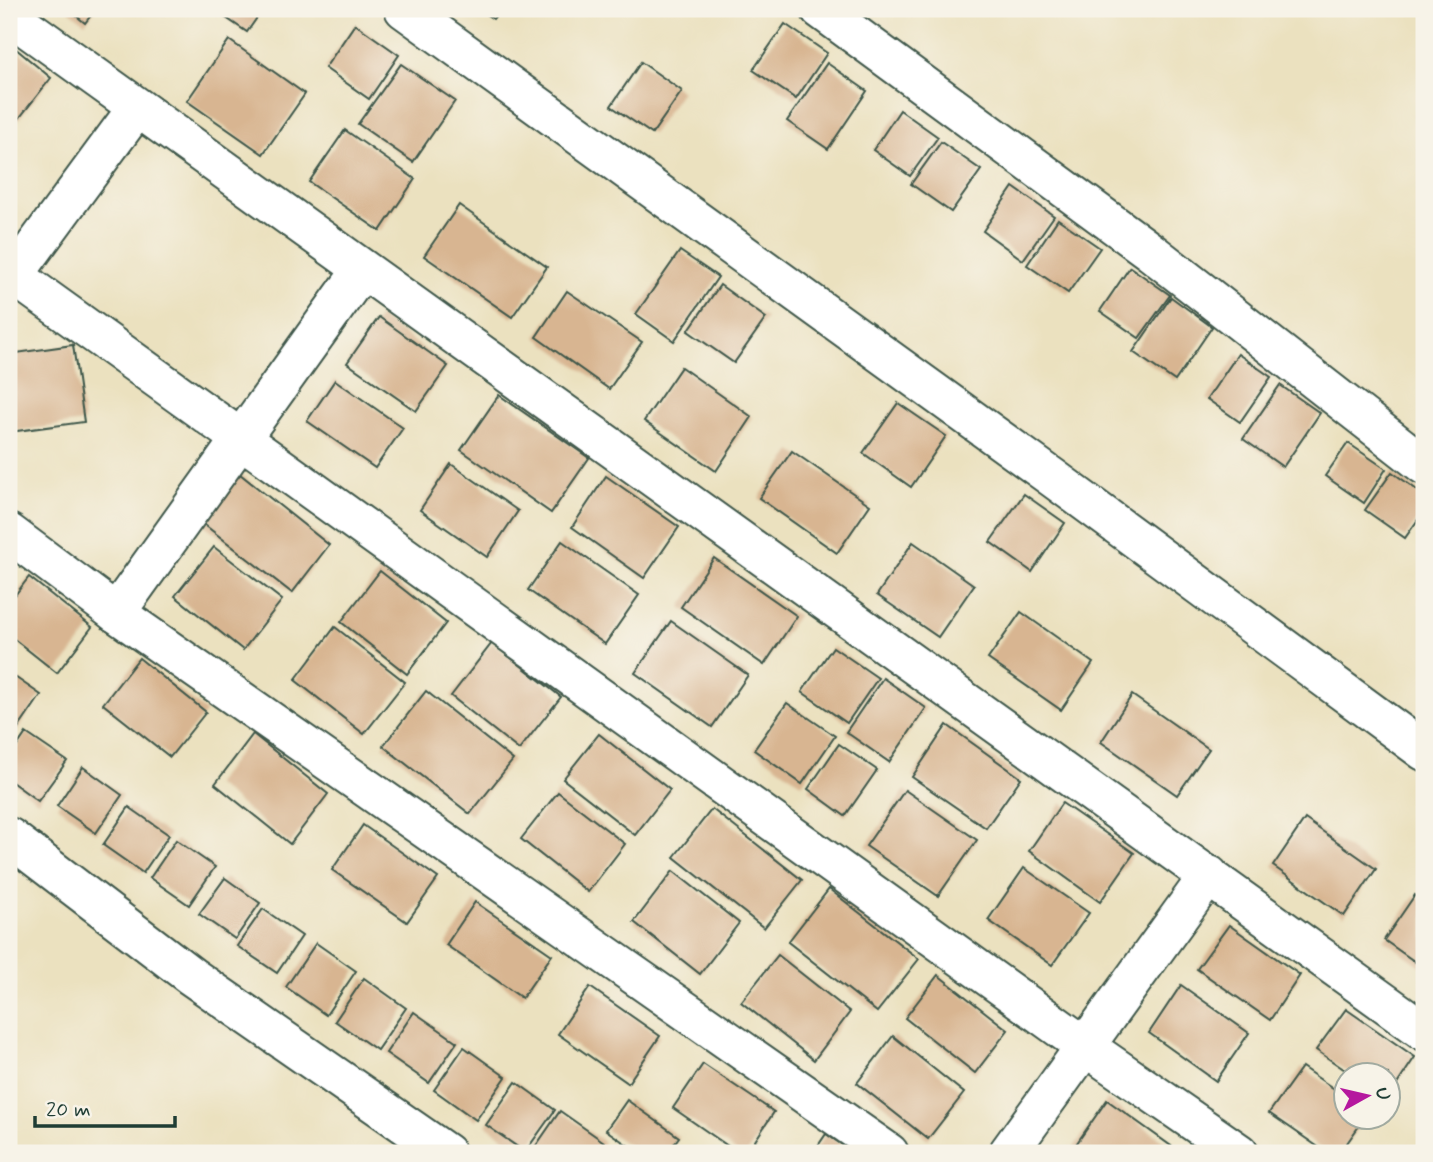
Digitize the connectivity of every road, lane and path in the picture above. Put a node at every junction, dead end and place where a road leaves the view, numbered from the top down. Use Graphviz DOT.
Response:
graph roads {
  1 [pos="404,9"];
  2 [pos="820,9"];
  3 [pos="9,15"];
  4 [pos="137,108"];
  5 [pos="362,270"];
  6 [pos="10,277"];
  7 [pos="241,439"];
  8 [pos="1424,465"];
  9 [pos="9,533"];
  10 [pos="116,613"];
  11 [pos="1424,751"];
  12 [pos="9,837"];
  13 [pos="1209,875"];
  14 [pos="1424,1031"];
  15 [pos="1087,1047"];
  16 [pos="446,1153"];
  17 [pos="889,1153"];
  18 [pos="1008,1153"];
  19 [pos="1238,1153"];
  1 -- 11 [label="street"];
  2 -- 8 [label="street"];
  3 -- 4 [label="street"];
  4 -- 5 [label="street"];
  4 -- 6 [label="street"];
  5 -- 7 [label="street"];
  5 -- 13 [label="street"];
  6 -- 7 [label="street"];
  7 -- 10 [label="street"];
  7 -- 15 [label="street"];
  9 -- 10 [label="street"];
  10 -- 17 [label="street"];
  12 -- 16 [label="street"];
  13 -- 14 [label="street"];
  13 -- 15 [label="street"];
  15 -- 18 [label="street"];
  15 -- 19 [label="street"];
}
